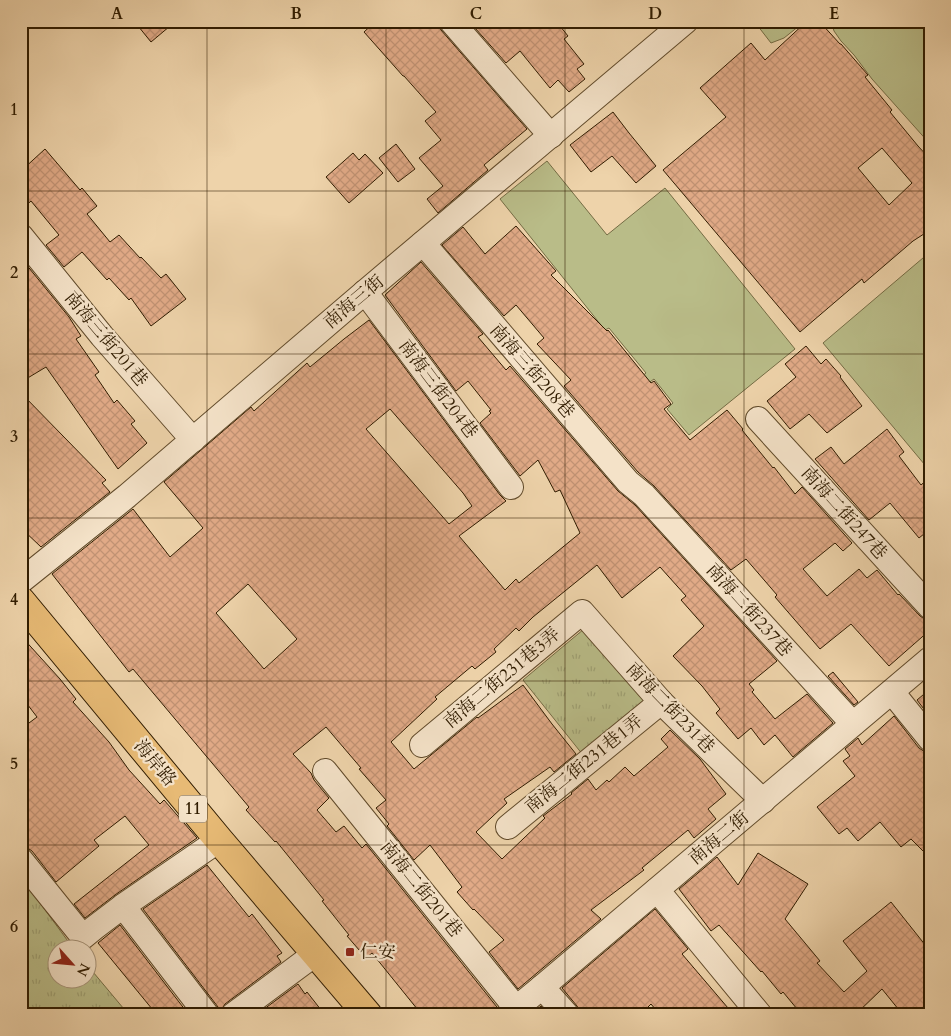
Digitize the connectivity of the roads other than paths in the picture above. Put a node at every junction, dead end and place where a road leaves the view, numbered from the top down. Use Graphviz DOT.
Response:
graph roads {
  1 [pos="451,21"];
  2 [pos="686,21"];
  3 [pos="551,136"];
  4 [pos="21,236"];
  5 [pos="423,243"];
  6 [pos="365,292"];
  7 [pos="758,418"];
  8 [pos="193,440"];
  9 [pos="511,487"];
  10 [pos="644,495"];
  11 [pos="21,581"];
  12 [pos="21,601"];
  13 [pos="930,607"];
  14 [pos="582,612"];
  15 [pos="930,659"];
  16 [pos="892,692"];
  17 [pos="661,702"];
  18 [pos="854,724"];
  19 [pos="930,739"];
  20 [pos="422,745"];
  21 [pos="325,771"];
  22 [pos="763,801"];
  23 [pos="508,827"];
  24 [pos="219,840"];
  25 [pos="21,860"];
  26 [pos="658,890"];
  27 [pos="123,906"];
  28 [pos="315,954"];
  29 [pos="542,987"];
  30 [pos="512,1011"];
  31 [pos="207,1015"];
  32 [pos="233,1015"];
  33 [pos="368,1015"];
  34 [pos="567,1015"];
  35 [pos="760,1015"];
  1 -- 3 [label="street"];
  2 -- 3 [label="street, 南海三街"];
  3 -- 5 [label="street, 南海三街"];
  4 -- 8 [label="street, 南海三街201巷"];
  5 -- 6 [label="street, 南海三街"];
  5 -- 10 [label="street, 南海三街208巷"];
  6 -- 8 [label="street, 南海三街"];
  6 -- 9 [label="street, 南海三街204巷"];
  7 -- 13 [label="street, 南海二街247巷"];
  8 -- 11 [label="street, 南海三街"];
  10 -- 18 [label="street, 南海二街237巷"];
  12 -- 24 [label="main road, 海岸路 / 11"];
  14 -- 17 [label="street, 南海二街231巷"];
  14 -- 20 [label="street, 南海二街231巷3弄"];
  15 -- 16 [label="street, 南海二街"];
  16 -- 18 [label="street, 南海二街"];
  16 -- 19 [label="street"];
  17 -- 22 [label="street, 南海二街231巷"];
  17 -- 23 [label="street, 南海二街231巷1弄"];
  18 -- 22 [label="street, 南海二街"];
  21 -- 30 [label="street, 南海二街201巷"];
  22 -- 26 [label="street, 南海二街"];
  24 -- 27 [label="street"];
  24 -- 28 [label="main road, 海岸路 / 11"];
  25 -- 27 [label="street"];
  26 -- 29 [label="street, 南海二街"];
  26 -- 35 [label="street"];
  27 -- 31 [label="street"];
  28 -- 32 [label="street"];
  28 -- 33 [label="main road, 海岸路 / 11"];
  29 -- 30 [label="street, 南海二街"];
  29 -- 34 [label="street"];
}
